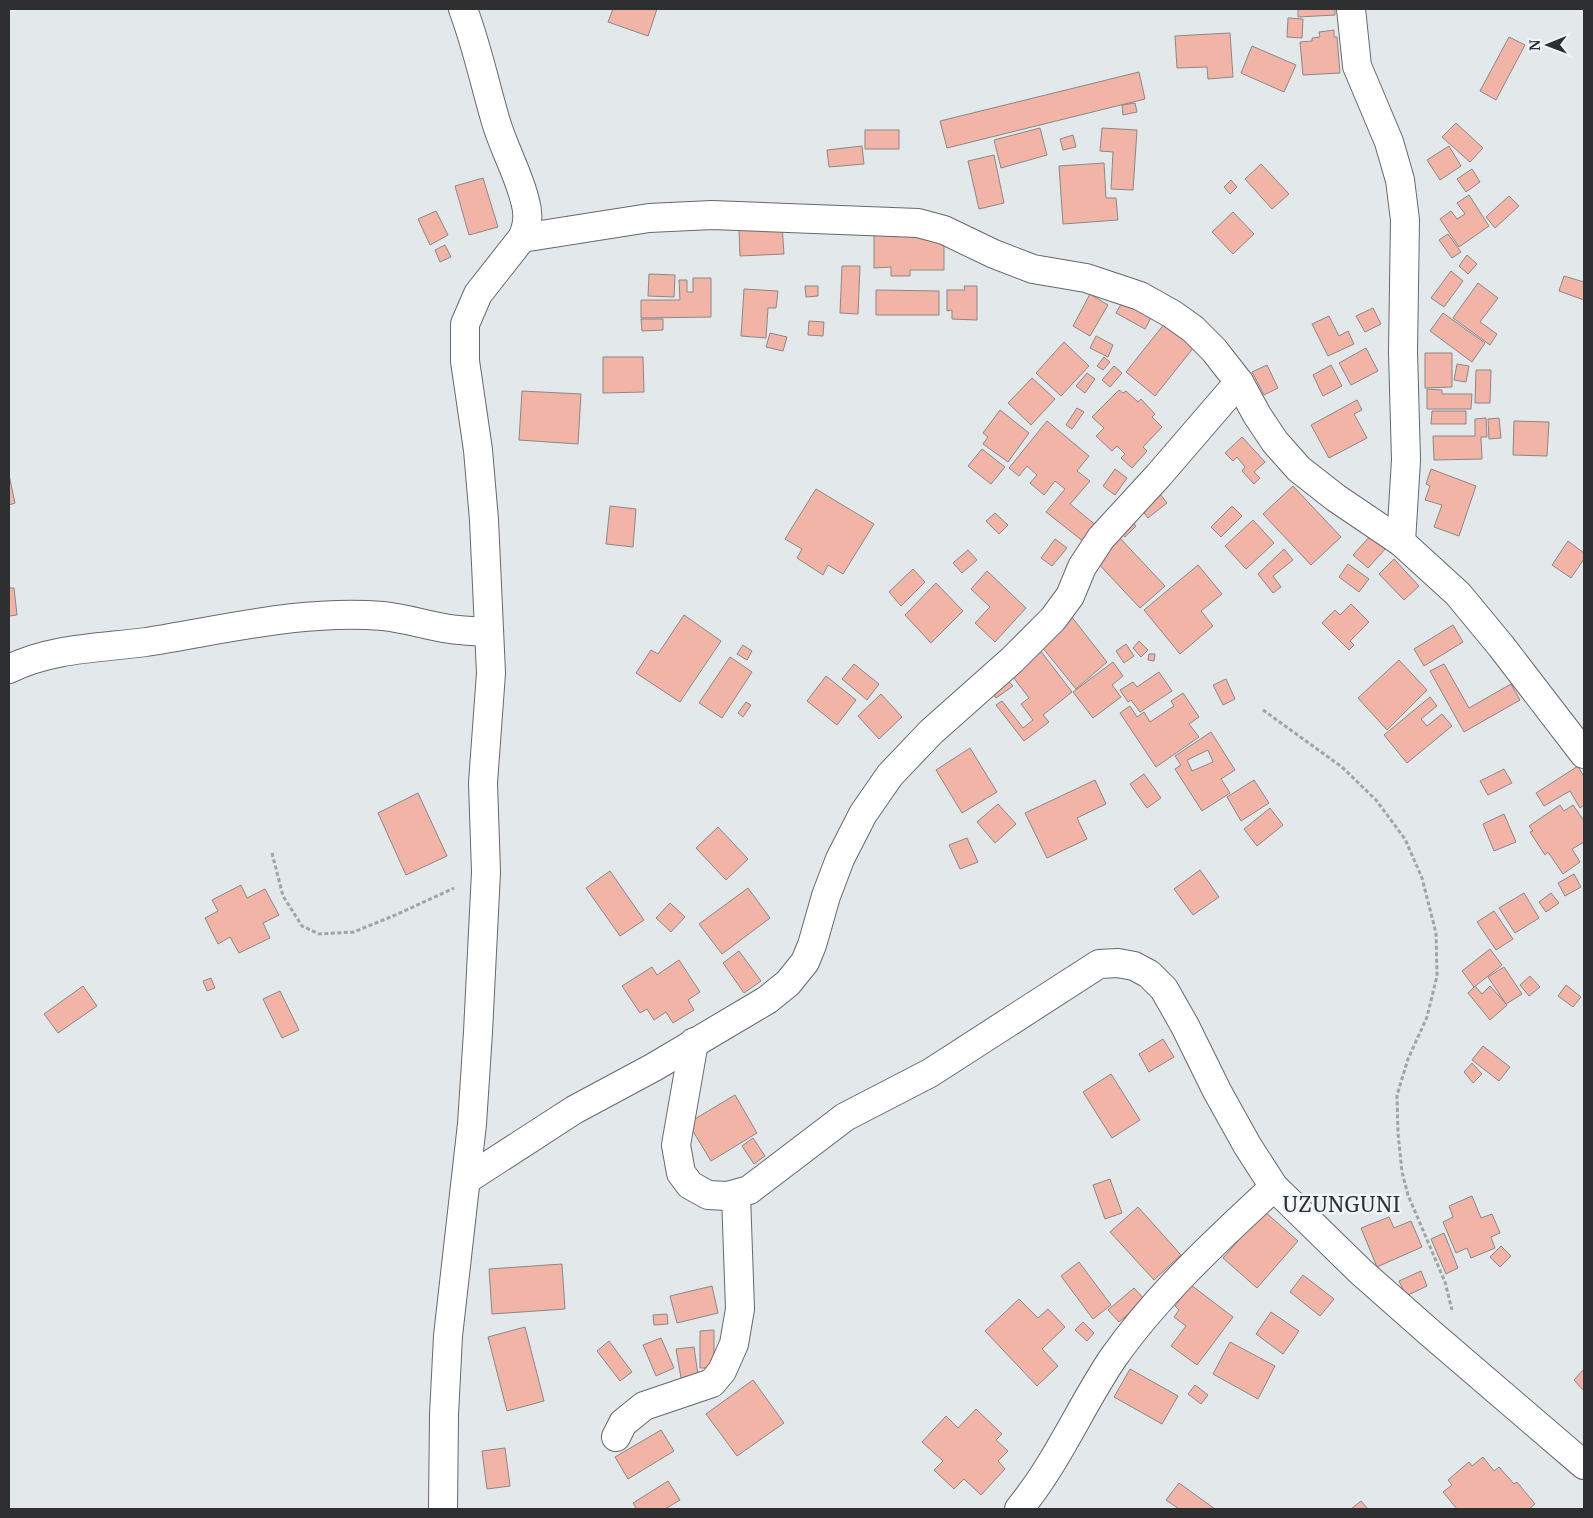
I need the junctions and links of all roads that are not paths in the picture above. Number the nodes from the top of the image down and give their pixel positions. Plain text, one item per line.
1 (462, 9) edge
2 (1351, 9) edge
3 (522, 238) junction
4 (1239, 382) junction
5 (1401, 542) junction
6 (488, 632) junction
7 (9, 669) edge
8 (1584, 754) edge
9 (694, 1042) junction
10 (466, 1180) junction
11 (1274, 1187) junction
12 (736, 1195) junction
13 (616, 1437) dead end
14 (1584, 1465) edge
15 (443, 1509) edge
16 (1019, 1509) edge

1 - 3 street
2 - 5 street
3 - 4 street
3 - 6 street
4 - 5 street
4 - 9 street
5 - 8 street
6 - 7 street
6 - 10 street
9 - 10 street
9 - 12 street
10 - 15 street
11 - 12 street
11 - 14 street
11 - 16 street
12 - 13 street

